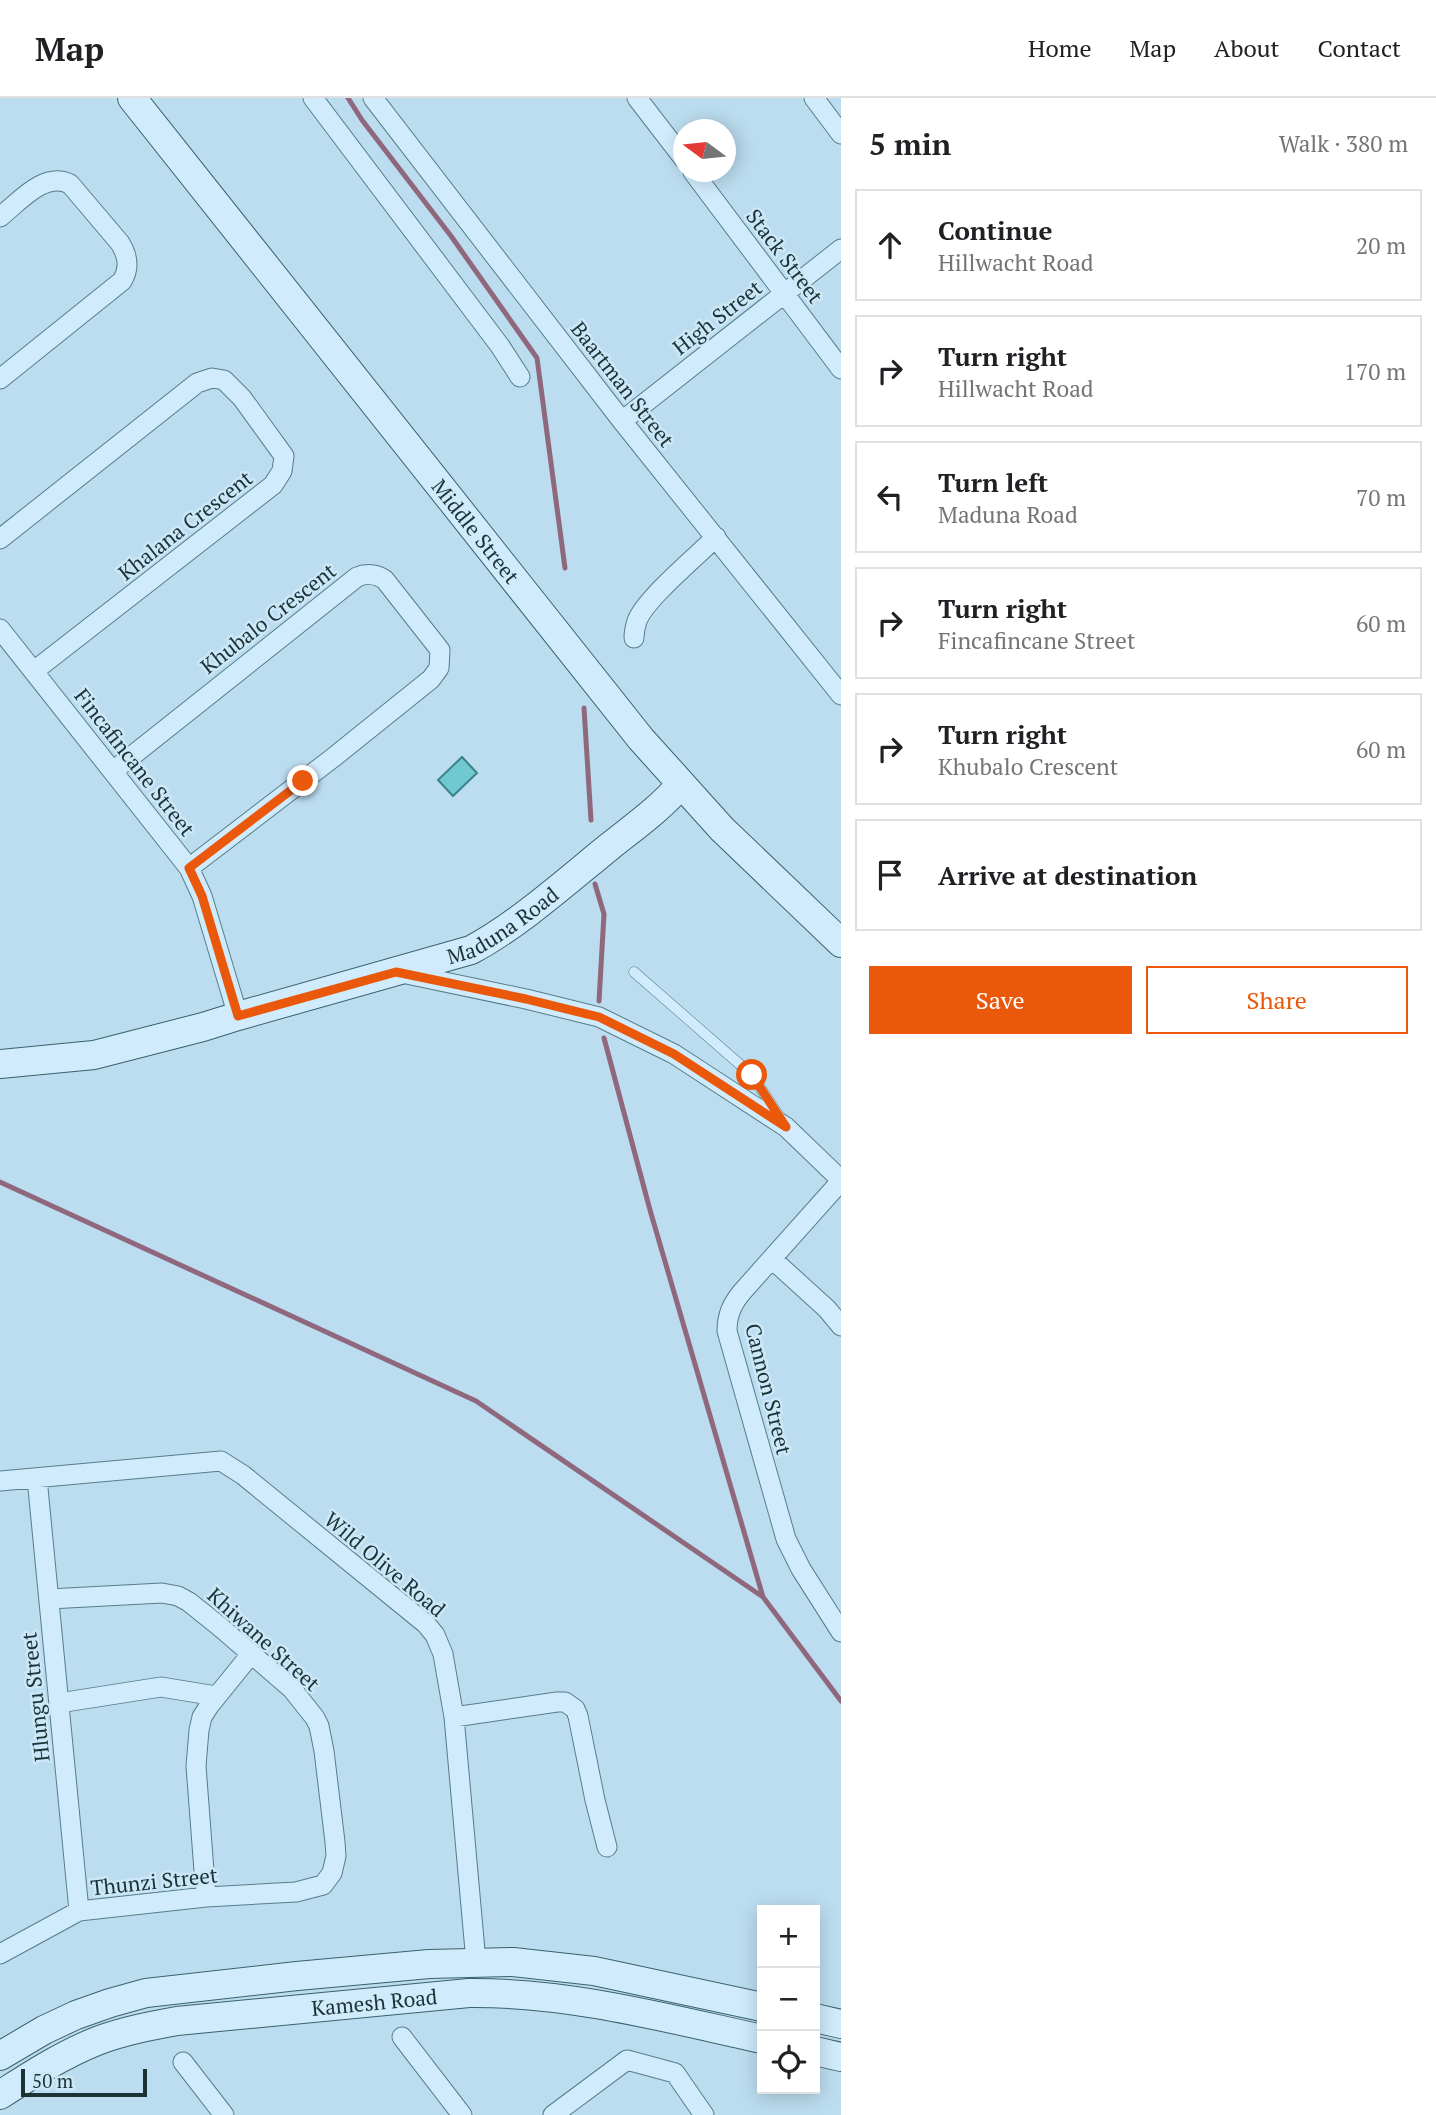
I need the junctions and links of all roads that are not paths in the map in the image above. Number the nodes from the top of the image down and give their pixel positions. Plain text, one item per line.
1 (132, 98) edge
2 (313, 98) edge
3 (373, 98) edge
4 (637, 98) edge
5 (814, 98) edge
6 (841, 134) edge
7 (673, 145) edge
8 (701, 182) edge
9 (0, 217) edge
10 (841, 248) edge
11 (784, 293) junction
12 (841, 369) edge
13 (520, 377) dead end
14 (0, 379) edge
15 (622, 421) junction
16 (716, 537) junction
17 (0, 539) edge
18 (0, 629) edge
19 (634, 638) dead end
20 (34, 671) junction
21 (841, 695) edge
22 (113, 771) junction
23 (681, 784) junction
24 (189, 868) junction
25 (841, 943) edge
26 (396, 972) junction
27 (634, 972) dead end
28 (238, 1016) junction
29 (0, 1064) edge
30 (786, 1127) junction
31 (841, 1181) edge
32 (772, 1259) junction
33 (841, 1326) edge
34 (37, 1478) junction
35 (0, 1481) edge
36 (49, 1600) junction
37 (841, 1632) edge
38 (251, 1654) junction
39 (216, 1696) junction
40 (59, 1703) junction
41 (454, 1717) junction
42 (607, 1847) dead end
43 (323, 1885) joint
44 (206, 1897) junction
45 (79, 1911) junction
46 (0, 1954) edge
47 (476, 1962) junction
48 (757, 2006) edge
49 (820, 2019) edge
50 (841, 2024) edge
51 (401, 2036) dead end
52 (757, 2038) edge
53 (820, 2052) edge
54 (0, 2056) edge
55 (841, 2057) edge
56 (183, 2062) dead end
57 (0, 2095) edge
58 (224, 2115) edge
59 (462, 2115) edge
60 (553, 2115) edge
61 (704, 2115) edge

1 - 23 main road, Middle Street
2 - 13 street
3 - 15 street, Baartman Street
4 - 7 street
5 - 6 street
8 - 11 street, Stack Street
9 - 14 street
10 - 11 street, High Street
11 - 12 street, Stack Street
11 - 15 street, High Street
15 - 16 street, Baartman Street
16 - 19 street
16 - 21 street, Baartman Street
17 - 20 street, Khalana Crescent
18 - 20 street, Fincafincane Street
20 - 22 street, Fincafincane Street
22 - 24 street, Fincafincane Street
22 - 24 street, Khubalo Crescent
23 - 25 main road, Middle Street
23 - 26 main road, Maduna Road
24 - 28 street, Fincafincane Street
26 - 28 main road, Maduna Road
26 - 30 street
27 - 30 lane
28 - 29 main road, Maduna Road
30 - 31 street
31 - 32 street, Cannon Street
32 - 33 street
32 - 37 street, Cannon Street
34 - 35 street, Wild Olive Road
34 - 36 street, Hlungu Street
34 - 41 street, Wild Olive Road
36 - 38 street, Khiwane Street
36 - 40 street, Hlungu Street
38 - 39 street
38 - 43 street, Khiwane Street
39 - 40 street
39 - 44 street
40 - 45 street, Hlungu Street
41 - 42 street
41 - 47 street, Wild Olive Road
43 - 44 street, Thunzi Street
44 - 45 street, Thunzi Street
45 - 46 street, Thunzi Street
47 - 48 main road, Kamesh Road
47 - 54 main road, Kamesh Road
49 - 50 main road
51 - 59 street
52 - 57 main road, Kamesh Road
53 - 55 main road
56 - 58 street
60 - 61 street

